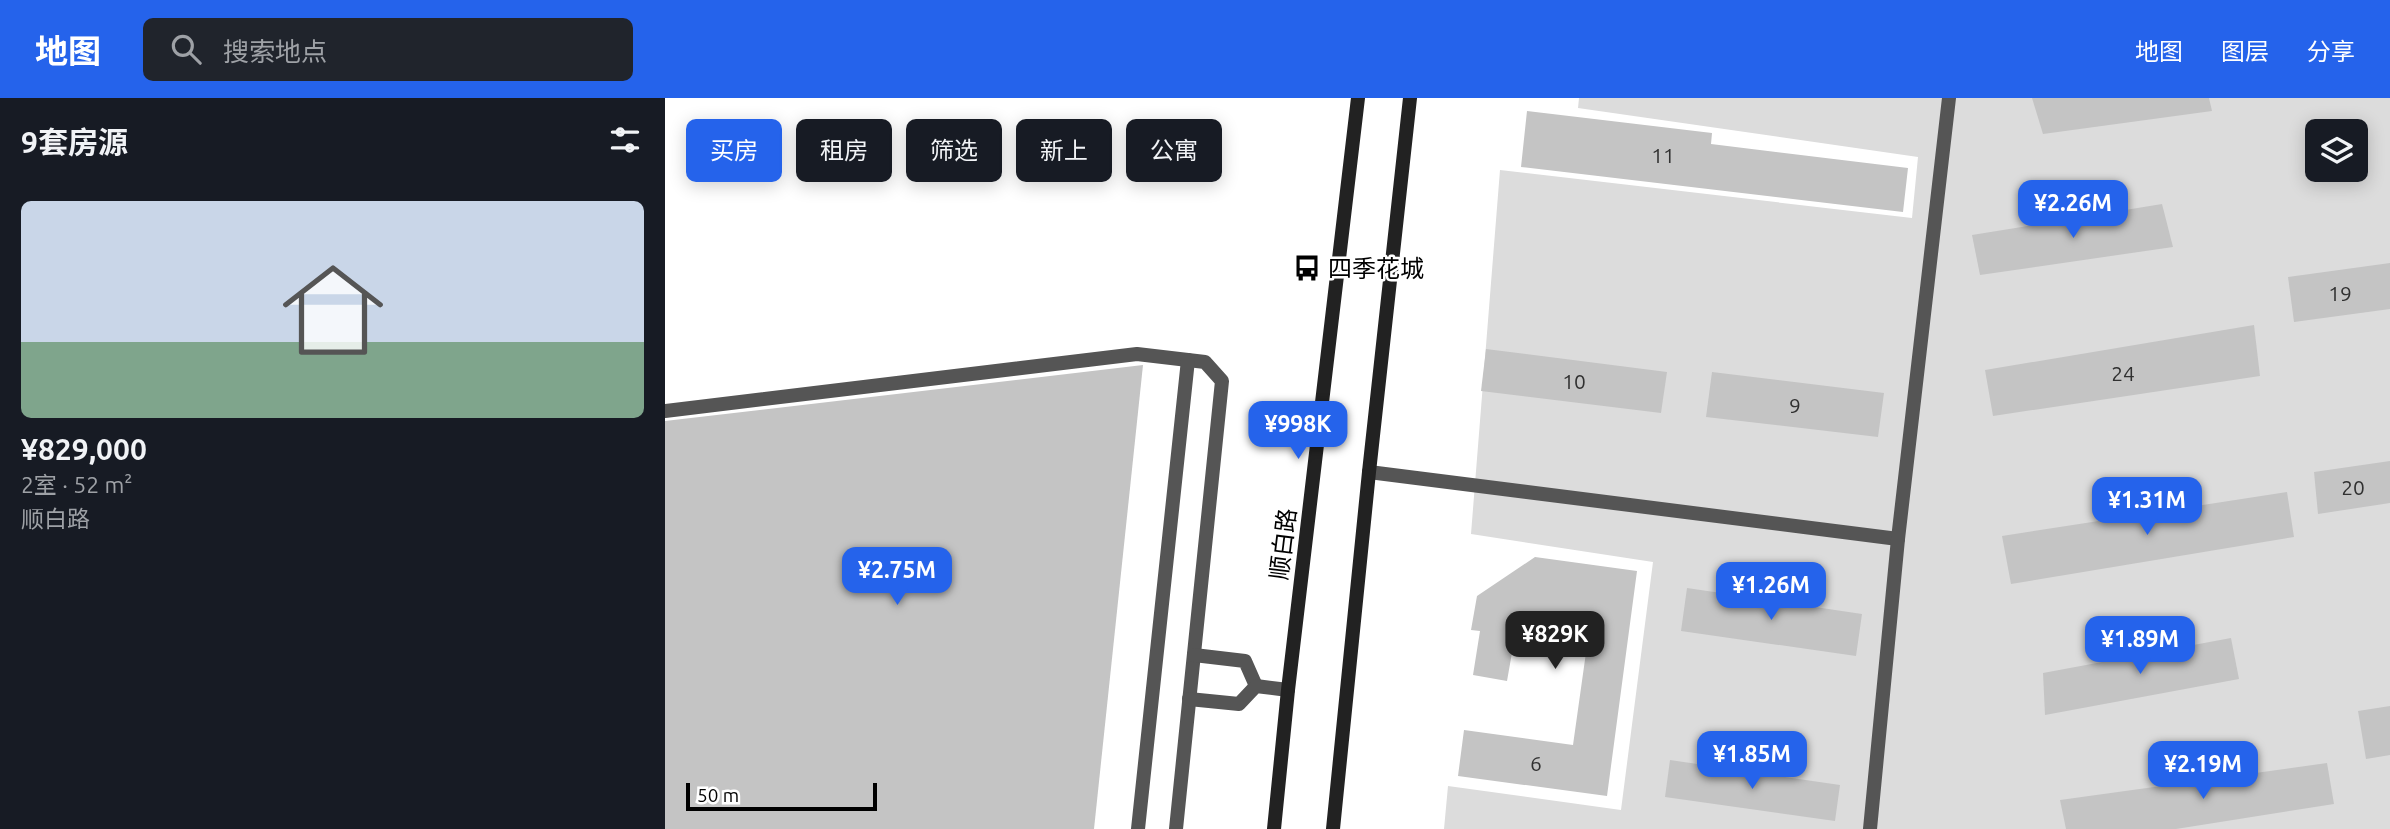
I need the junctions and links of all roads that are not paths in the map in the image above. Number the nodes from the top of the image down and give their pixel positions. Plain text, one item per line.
1 (1358, 98) edge
2 (1409, 98) edge
3 (1949, 98) edge
4 (1188, 360) junction
5 (665, 411) edge
6 (1369, 472) junction
7 (1898, 539) junction
8 (1194, 655) junction
9 (1256, 686) junction
10 (1288, 690) junction
11 (1189, 699) junction
12 (1138, 829) edge
13 (1176, 829) edge
14 (1274, 829) edge
15 (1333, 829) edge
16 (1870, 829) edge

1 - 10 main road, 顺白路
2 - 6 main road
3 - 7 street
4 - 5 street
4 - 8 street
4 - 12 street
6 - 7 street
6 - 15 main road
7 - 16 street
8 - 9 street
8 - 11 street
9 - 10 street
9 - 11 street
10 - 14 main road, 顺白路
11 - 13 street

